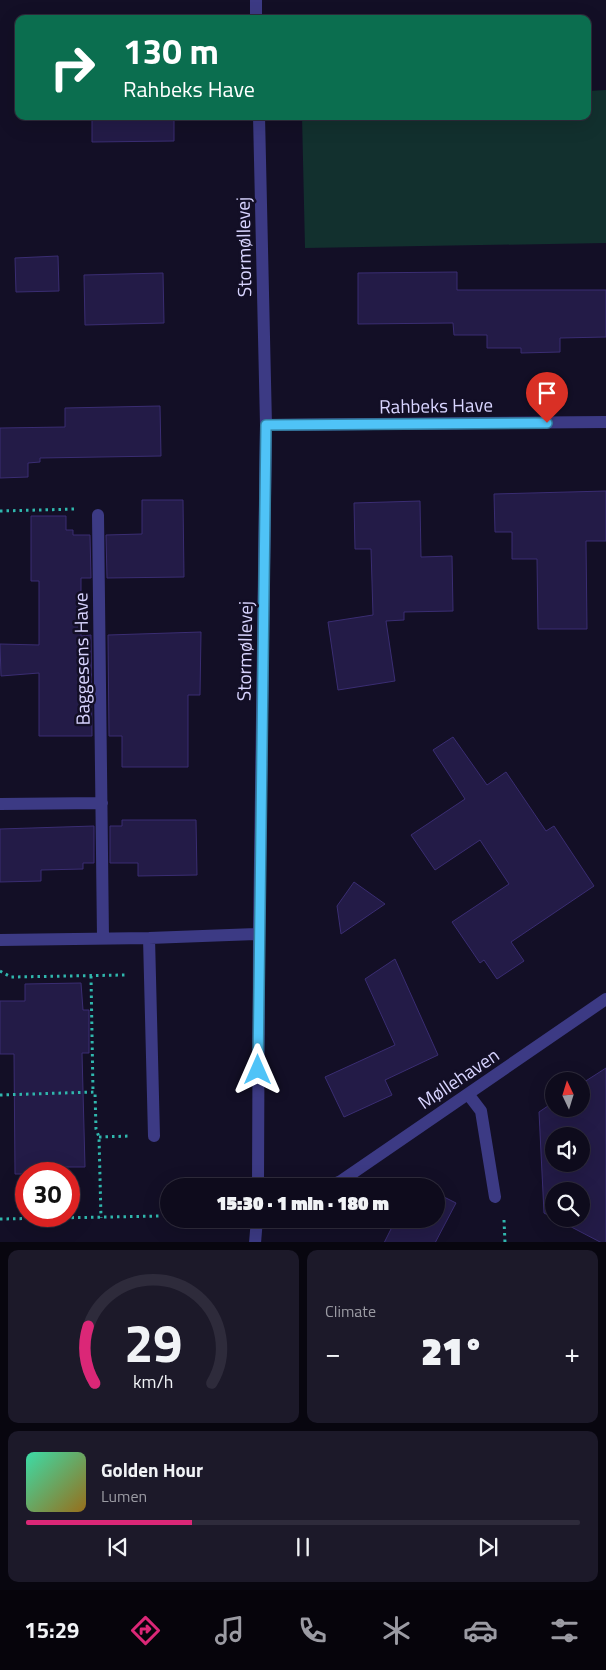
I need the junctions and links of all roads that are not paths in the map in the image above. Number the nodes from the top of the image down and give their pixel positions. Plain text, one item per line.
1 (256, 0) edge
2 (256, 15) edge
3 (259, 120) edge
4 (606, 422) edge
5 (266, 425) junction
6 (98, 515) road end
7 (102, 803) junction
8 (0, 804) edge
9 (259, 934) junction
10 (103, 938) junction
11 (149, 938) junction
12 (0, 940) edge
13 (606, 999) edge
14 (468, 1094) junction
15 (154, 1136) road end
16 (258, 1178) edge
17 (345, 1178) edge
18 (495, 1196) dead end
19 (256, 1228) edge
20 (255, 1242) edge

1 - 2 street
3 - 5 street, Stormøllevej
4 - 5 street, Rahbeks Have
5 - 9 street, Stormøllevej
6 - 7 street, Baggesens Have
7 - 8 street
7 - 10 street, Baggesens Have
9 - 11 street
9 - 16 street, Stormøllevej
10 - 11 street
10 - 12 street
11 - 15 street
13 - 14 street, Møllehaven
14 - 17 street, Møllehaven
14 - 18 street
19 - 20 street

